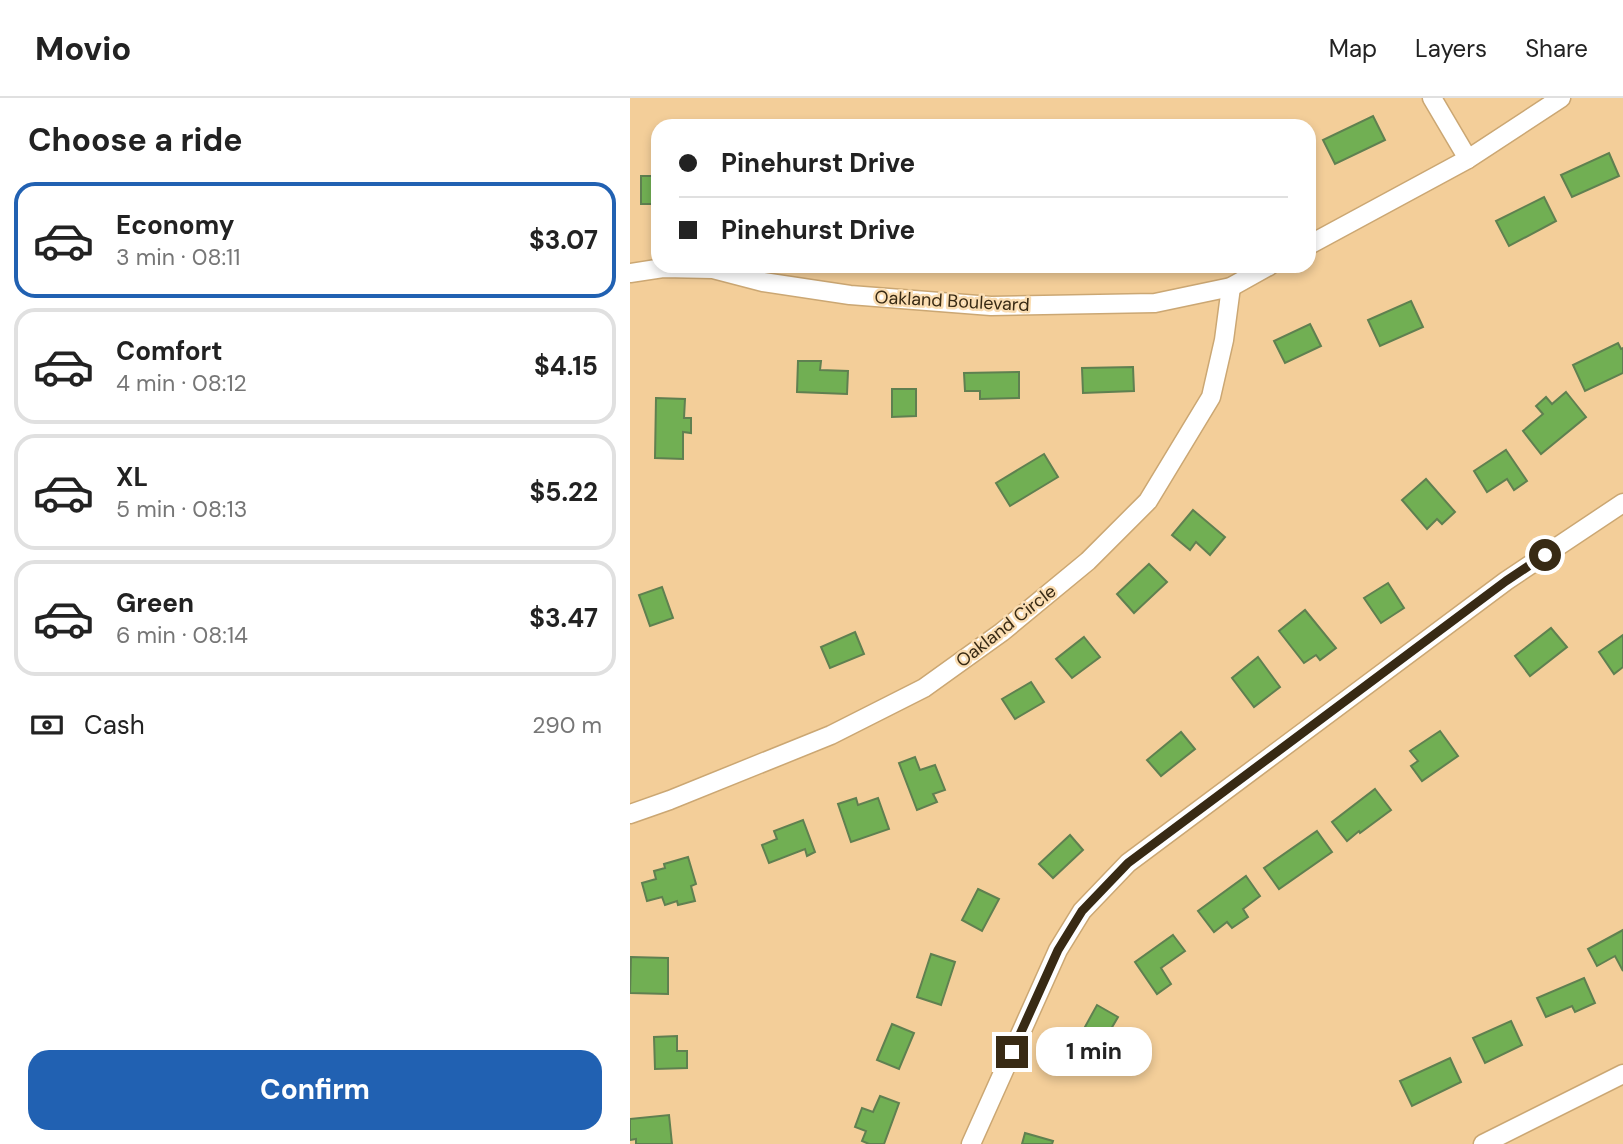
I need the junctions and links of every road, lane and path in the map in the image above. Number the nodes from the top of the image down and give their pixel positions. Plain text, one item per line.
1 (1432, 98) edge
2 (1561, 98) edge
3 (1468, 159) junction
4 (1316, 240) edge
5 (651, 270) edge
6 (630, 273) edge
7 (728, 273) edge
8 (1256, 273) edge
9 (1231, 287) junction
10 (1623, 503) edge
11 (630, 814) edge
12 (1623, 1074) edge
13 (971, 1144) edge
14 (1483, 1144) edge

1 - 3 street
2 - 3 street
3 - 4 street
5 - 6 street, Oakland Boulevard
7 - 9 street, Oakland Boulevard
8 - 9 street, Oakland Boulevard
9 - 11 street, Oakland Circle
10 - 13 street
12 - 14 street

